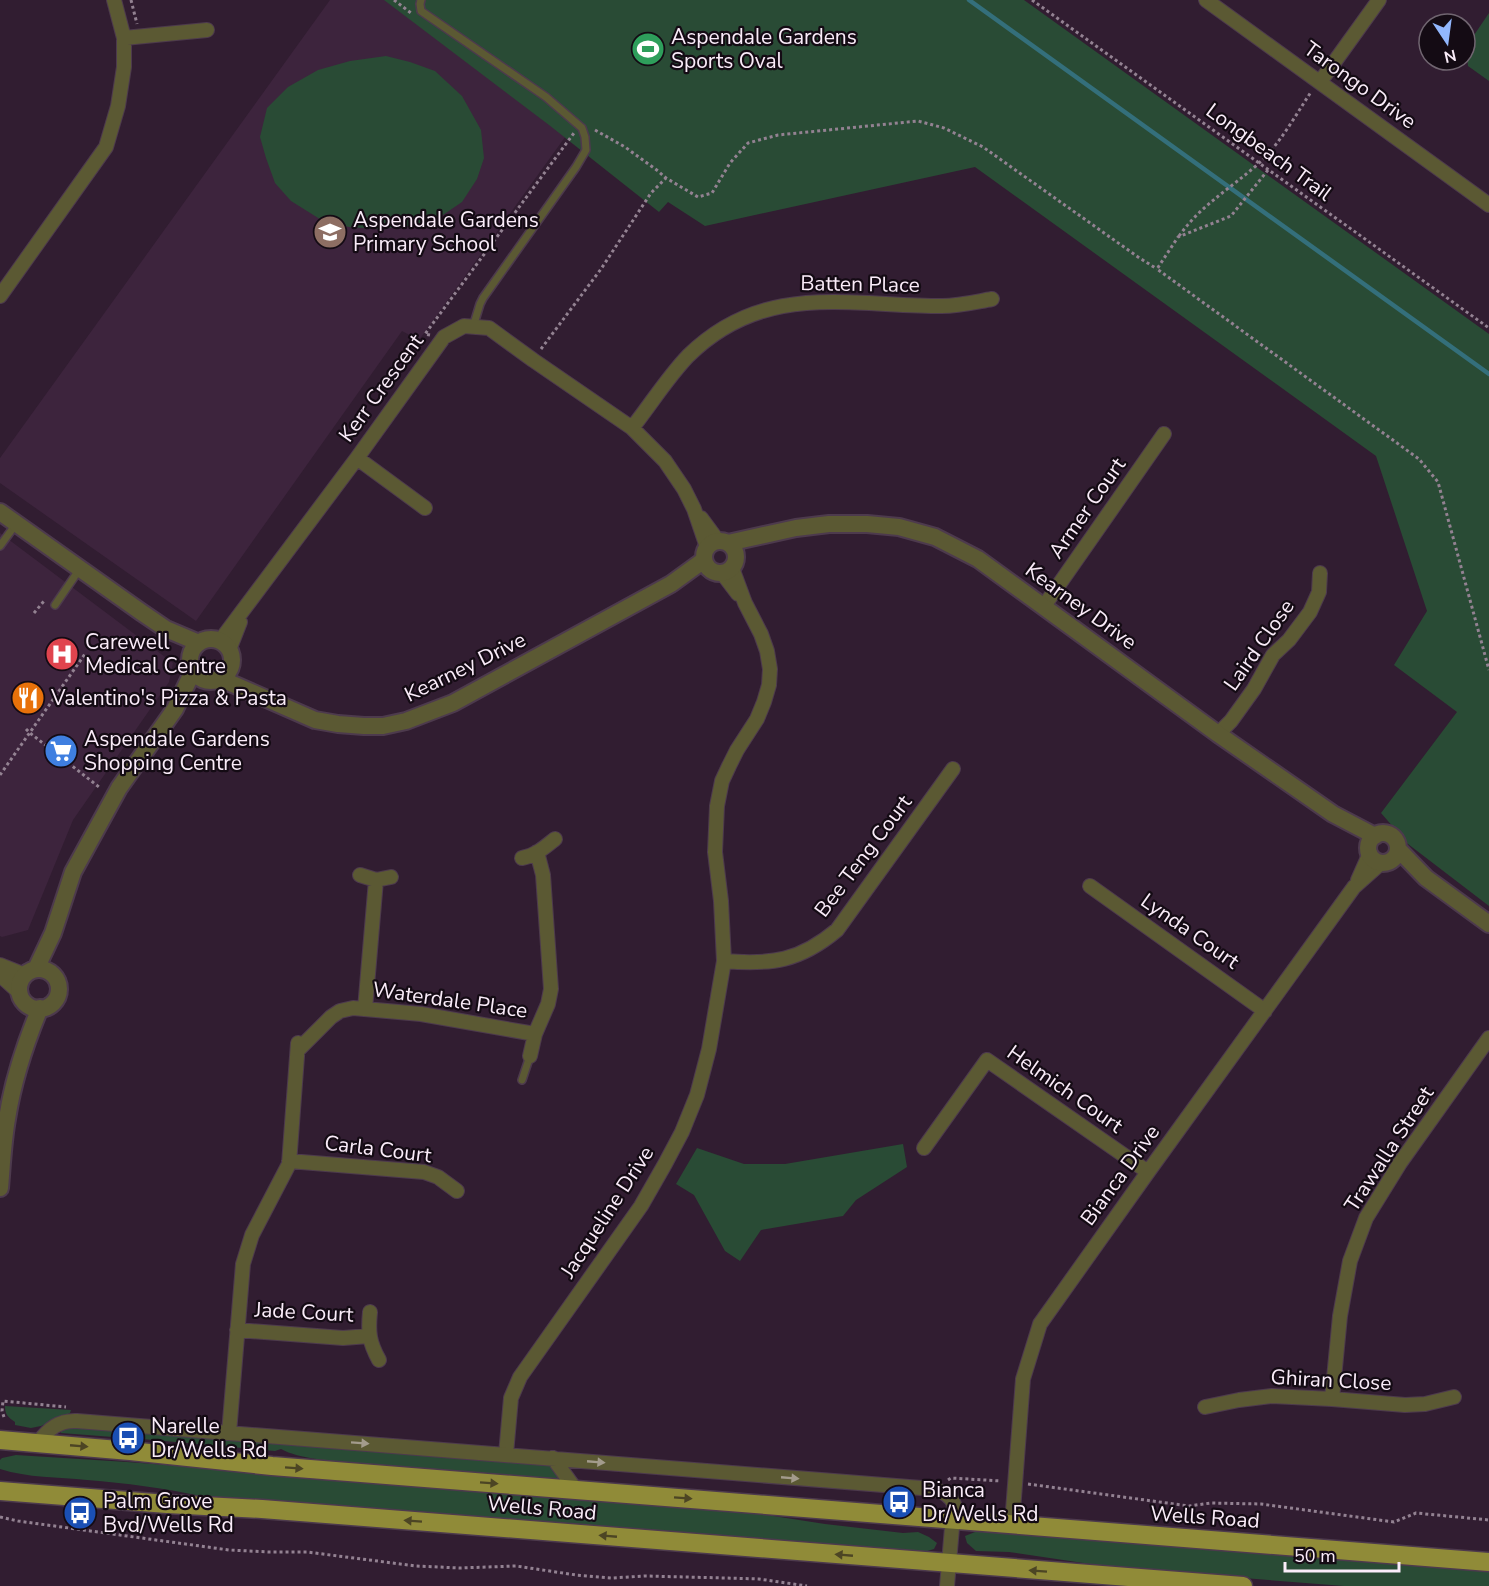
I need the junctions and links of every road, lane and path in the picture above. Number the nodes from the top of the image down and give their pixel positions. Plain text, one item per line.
1 (114, 0) edge
2 (131, 0) edge
3 (421, 0) edge
4 (1032, 0) edge
5 (1206, 0) edge
6 (1379, 0) edge
7 (207, 30) dead end
8 (140, 36) junction
9 (124, 38) junction
10 (1320, 82) junction
11 (582, 128) junction
12 (1259, 163) junction
13 (1268, 170) junction
14 (666, 178) junction
15 (1489, 205) edge
16 (1178, 237) junction
17 (1157, 269) junction
18 (0, 296) edge
19 (992, 299) dead end
20 (473, 327) junction
21 (1489, 328) edge
22 (444, 337) junction
23 (533, 360) junction
24 (632, 428) junction
25 (1164, 434) dead end
26 (357, 458) junction
27 (425, 508) dead end
28 (0, 512) edge
29 (16, 524) junction
30 (0, 546) edge
31 (720, 557) junction
32 (79, 570) junction
33 (1320, 573) dead end
34 (55, 605) dead end
35 (1044, 606) junction
36 (224, 645) junction
37 (85, 654) dead end
38 (206, 666) junction
39 (1489, 670) edge
40 (26, 729) dead end
41 (30, 733) junction
42 (1218, 734) junction
43 (953, 769) dead end
44 (0, 775) edge
45 (99, 787) dead end
46 (555, 839) dead end
47 (537, 852) junction
48 (1380, 852) junction
49 (522, 858) dead end
50 (360, 875) dead end
51 (391, 877) dead end
52 (376, 880) junction
53 (1090, 886) dead end
54 (1489, 924) edge
55 (724, 961) junction
56 (0, 965) edge
57 (38, 973) junction
58 (0, 975) edge
59 (28, 1002) junction
60 (365, 1009) junction
61 (1265, 1011) junction
62 (535, 1034) junction
63 (1489, 1038) edge
64 (530, 1056) joint
65 (522, 1080) dead end
66 (924, 1148) dead end
67 (289, 1161) junction
68 (1148, 1172) junction
69 (0, 1188) edge
70 (457, 1191) dead end
71 (370, 1312) dead end
72 (237, 1330) junction
73 (369, 1336) junction
74 (380, 1360) dead end
75 (1454, 1396) dead end
76 (1332, 1399) junction
77 (3, 1401) dead end
78 (1205, 1407) dead end
79 (4, 1417) dead end
80 (229, 1433) junction
81 (0, 1440) edge
82 (38, 1443) junction
83 (507, 1454) junction
84 (553, 1458) junction
85 (1014, 1482) junction
86 (934, 1489) junction
87 (576, 1490) junction
88 (0, 1491) edge
89 (0, 1517) edge
90 (952, 1519) junction
91 (1489, 1520) edge
92 (1012, 1524) junction
93 (1489, 1562) edge
94 (949, 1564) junction
95 (1083, 1580) edge
96 (807, 1586) edge
97 (947, 1586) edge
98 (1243, 1586) edge

1 - 9 street
2 - 8 path
3 - 11 lane
4 - 12 path, Longbeach Trail
5 - 10 street, Tarongo Drive
6 - 10 street
7 - 8 street
8 - 9 street
9 - 18 street
10 - 12 path
10 - 15 street, Tarongo Drive
11 - 14 path
11 - 20 lane
11 - 22 path
12 - 13 path, Longbeach Trail
12 - 16 path
13 - 16 path
13 - 21 path, Longbeach Trail
14 - 17 path
14 - 23 path
16 - 17 path
17 - 39 path
19 - 24 street, Batten Place
20 - 22 street, Kerr Crescent
20 - 23 street
22 - 26 street, Kerr Crescent
23 - 24 street
24 - 31 street
25 - 35 street, Armer Court
26 - 27 street
26 - 36 street, Kerr Crescent
28 - 29 street, Kearney Drive
29 - 30 lane
29 - 32 street, Kearney Drive
31 - 35 street, Kearney Drive
31 - 38 street, Kearney Drive
31 - 55 street, Jacqueline Drive
32 - 34 lane
32 - 38 street, Kearney Drive
33 - 42 street, Laird Close
35 - 42 street, Kearney Drive
36 - 38 street
36 - 38 street
37 - 41 path
38 - 57 street
40 - 41 path
41 - 44 path
41 - 45 path
42 - 48 street, Kearney Drive
43 - 55 street, Bee Teng Court
46 - 47 street
47 - 49 street
47 - 62 street, Waterdale Place
48 - 54 street, Kearney Drive
48 - 61 street, Bianca Drive
50 - 52 street
51 - 52 street
52 - 60 street
53 - 61 street, Lynda Court
55 - 83 street, Jacqueline Drive
56 - 57 street
57 - 59 street
57 - 59 street
58 - 59 street
59 - 69 street
60 - 62 street, Waterdale Place
60 - 67 street, Waterdale Place
61 - 68 street, Bianca Drive
62 - 64 street
63 - 76 street, Trawalla Street
64 - 65 lane
66 - 68 street, Helmich Court
67 - 70 street, Carla Court
67 - 72 street
68 - 85 street, Bianca Drive
71 - 73 street
72 - 73 street, Jade Court
72 - 80 street
73 - 74 street
75 - 76 street, Ghiran Close
76 - 78 street, Ghiran Close
77 - 79 path
80 - 82 street
80 -> 83 street
81 - 82 main road, Wells Road
82 -> 87 main road, Wells Road
83 - 84 street
84 -> 86 street
84 - 87 street, Wells Road
85 - 86 path
85 - 91 path
85 - 92 street, Bianca Drive
86 - 90 street
87 -> 90 main road, Wells Road
94 -> 88 main road, Wells Road
89 - 96 path
90 - 92 main road, Wells Road
90 - 94 street
92 - 93 main road, Wells Road
95 -> 94 main road, Wells Road
94 - 97 street
95 - 98 main road, Wells Road

